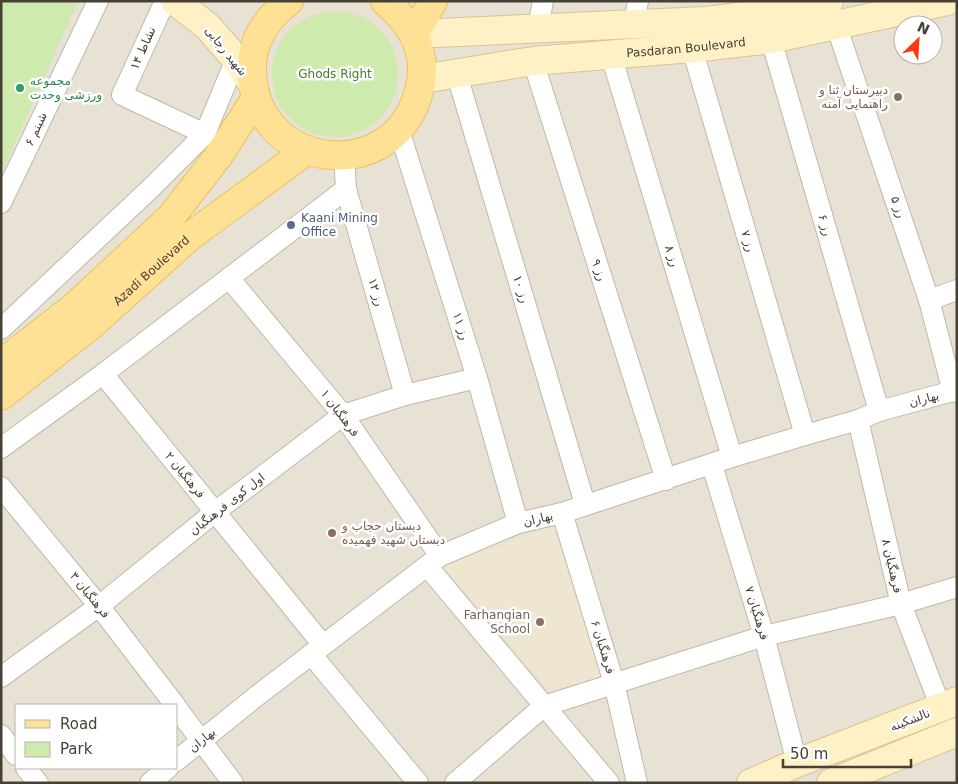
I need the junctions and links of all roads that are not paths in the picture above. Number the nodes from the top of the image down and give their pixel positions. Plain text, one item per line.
1 (98, 1) edge
2 (165, 1) edge
3 (175, 1) edge
4 (289, 1) edge
5 (385, 1) edge
6 (433, 1) edge
7 (543, 1) edge
8 (947, 1) edge
9 (782, 6) edge
10 (636, 12) edge
11 (832, 13) edge
12 (538, 28) junction
13 (414, 34) junction
14 (771, 40) junction
15 (692, 48) junction
16 (611, 55) junction
17 (236, 59) junction
18 (533, 61) junction
19 (457, 74) junction
20 (422, 79) junction
21 (254, 91) junction
22 (399, 130) junction
23 (205, 134) junction
24 (306, 151) junction
25 (344, 156) junction
26 (346, 189) junction
27 (1, 203) edge
28 (180, 227) junction
29 (229, 278) junction
30 (957, 290) edge
31 (929, 300) junction
32 (1, 329) edge
33 (1, 364) edge
34 (103, 374) junction
35 (477, 378) junction
36 (955, 391) edge
37 (405, 395) junction
38 (1, 396) edge
39 (879, 411) junction
40 (343, 415) junction
41 (858, 420) junction
42 (805, 434) junction
43 (1, 448) edge
44 (732, 457) junction
45 (712, 465) junction
46 (666, 480) junction
47 (1, 487) edge
48 (585, 504) junction
49 (215, 512) junction
50 (562, 513) junction
51 (518, 523) junction
52 (434, 561) junction
53 (957, 587) edge
54 (901, 604) junction
55 (99, 606) junction
56 (764, 636) junction
57 (317, 650) junction
58 (1, 677) edge
59 (614, 684) junction
60 (173, 704) edge
61 (949, 704) edge
62 (544, 706) junction
63 (178, 710) edge
64 (957, 732) edge
65 (1, 735) edge
66 (202, 741) junction
67 (15, 754) edge
68 (178, 759) edge
69 (797, 763) junction
70 (27, 769) edge
71 (167, 769) edge
72 (38, 783) edge
73 (150, 783) edge
74 (233, 783) edge
75 (418, 783) edge
76 (455, 783) edge
77 (609, 783) edge
78 (637, 783) edge
79 (751, 783) edge
80 (831, 783) edge

1 - 27 street, شبنم ۶
2 - 23 street, نشاط ۱۴
3 - 17 main road, شهید رجایی
4 - 21 main road
5 - 13 main road
6 - 13 main road
7 - 12 street
8 - 11 main road, Pasdaran Boulevard
9 - 10 main road, Pasdaran Boulevard
9 - 11 main road, Pasdaran Boulevard
10 - 12 main road, Pasdaran Boulevard
11 - 14 main road, Pasdaran Boulevard
11 - 31 street, رز ۵
12 - 13 main road, Pasdaran Boulevard
13 - 20 main road
14 - 15 main road, Pasdaran Boulevard
14 - 39 street, رز ۶
15 - 16 main road, Pasdaran Boulevard
15 - 42 street, رز ۷
16 - 18 main road, Pasdaran Boulevard
16 - 44 street, رز ۸
17 - 21 main road, شهید رجایی
17 - 23 street
18 - 19 main road, Pasdaran Boulevard
18 - 46 street, رز ۹
19 - 20 main road, Pasdaran Boulevard
19 - 48 street, رز ۱۰
20 - 22 main road
21 - 24 main road
21 - 28 main road, Azadi Boulevard
22 - 25 main road
22 - 35 street, رز ۱۱
23 - 32 street
24 - 25 main road
24 - 28 main road, Azadi Boulevard
25 - 26 street, رز ۱۲
26 - 29 street
26 - 37 street, رز ۱۲
28 - 33 main road, Azadi Boulevard
28 - 38 main road, Azadi Boulevard
29 - 34 street
29 - 40 street, فرهنگیان ۱
30 - 31 street
31 - 36 street, رز ۵
34 - 43 street
34 - 49 street, فرهنگیان ۲
35 - 37 street, اول کوی فرهنگیان
35 - 51 street, رز ۱۱
36 - 39 street, بهاران
37 - 40 street, اول کوی فرهنگیان
39 - 41 street, بهاران
40 - 49 street, اول کوی فرهنگیان
40 - 52 street, فرهنگیان ۱
41 - 42 street, بهاران
41 - 54 street, فرهنگیان ۸
42 - 44 street, بهاران
44 - 45 street, بهاران
45 - 46 street, بهاران
45 - 56 street, فرهنگیان ۷
46 - 48 street, بهاران
47 - 55 street, فرهنگیان ۳
48 - 50 street, بهاران
49 - 55 street, اول کوی فرهنگیان
49 - 57 street, فرهنگیان ۲
50 - 51 street, بهاران
50 - 59 street, فرهنگیان ۶
51 - 52 street, بهاران
52 - 57 street, بهاران
52 - 62 street, فرهنگیان ۱
53 - 54 street
54 - 56 street
54 - 61 street, فرهنگیان ۸
55 - 58 street, اول کوی فرهنگیان
55 - 60 street, فرهنگیان ۳
56 - 59 street
56 - 69 street, فرهنگیان ۷
57 - 66 street, بهاران
57 - 75 street, فرهنگیان ۲
59 - 62 street
59 - 78 street, فرهنگیان ۶
61 - 69 main road, نالشکینه
62 - 76 street
62 - 77 street, فرهنگیان ۱
63 - 66 street, فرهنگیان ۳
64 - 80 main road
65 - 67 street
66 - 68 street, بهاران
66 - 74 street, فرهنگیان ۳
69 - 79 main road, نالشکینه
70 - 72 street
71 - 73 street

